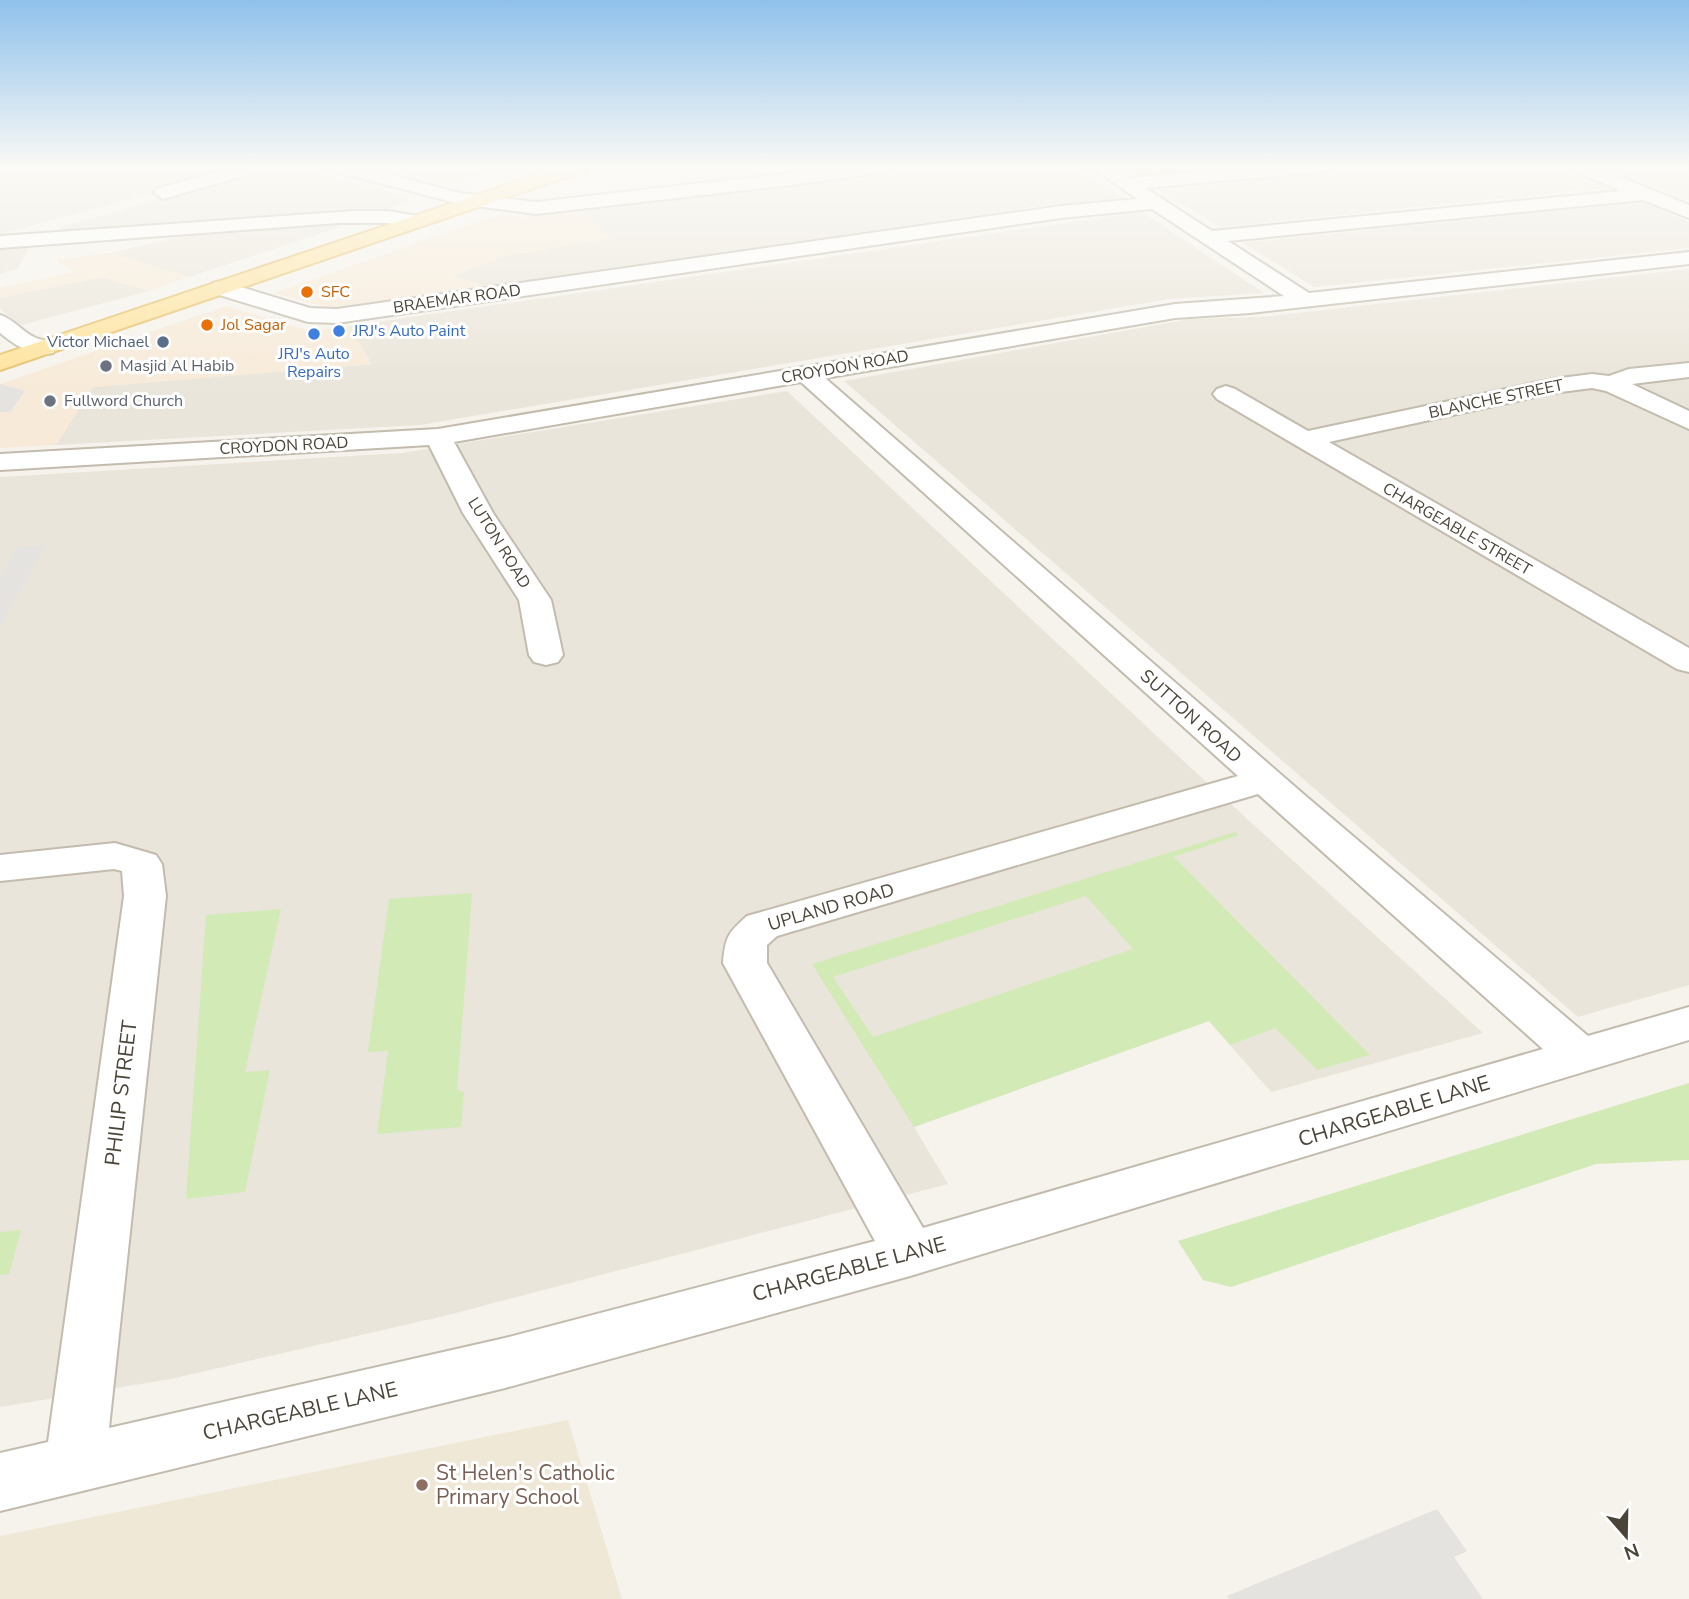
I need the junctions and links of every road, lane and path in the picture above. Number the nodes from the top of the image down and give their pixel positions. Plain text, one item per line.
1 (18, 241) edge
2 (360, 241) edge
3 (862, 241) edge
4 (1214, 241) edge
5 (0, 242) edge
6 (1689, 258) edge
7 (221, 288) junction
8 (1305, 300) junction
9 (0, 322) edge
10 (45, 348) junction
11 (0, 363) edge
12 (1689, 370) edge
13 (806, 374) junction
14 (1612, 384) junction
15 (1226, 394) dead end
16 (1689, 421) edge
17 (438, 437) junction
18 (1302, 440) junction
19 (0, 462) edge
20 (546, 655) dead end
21 (1689, 662) edge
22 (1262, 781) junction
23 (0, 868) edge
24 (1689, 1023) edge
25 (1579, 1054) junction
26 (910, 1254) junction
27 (75, 1464) junction
28 (0, 1482) edge

1 - 5 street
2 - 7 main road
3 - 7 street, BRAEMAR ROAD
4 - 8 street
6 - 8 street, CROYDON ROAD
7 - 10 main road
8 - 13 street, CROYDON ROAD
9 - 10 street
10 - 11 main road
12 - 14 street, BLANCHE STREET
13 - 17 street, CROYDON ROAD
13 - 22 street, SUTTON ROAD
14 - 16 street
14 - 18 street, BLANCHE STREET
15 - 18 street, CHARGEABLE STREET
17 - 19 street, CROYDON ROAD
17 - 20 street, LUTON ROAD
18 - 21 street, CHARGEABLE STREET
22 - 25 street, SUTTON ROAD
22 - 26 street, UPLAND ROAD
23 - 27 street, PHILIP STREET
24 - 25 street, CHARGEABLE LANE
25 - 26 street, CHARGEABLE LANE
26 - 27 street, CHARGEABLE LANE
27 - 28 street, CHARGEABLE LANE

